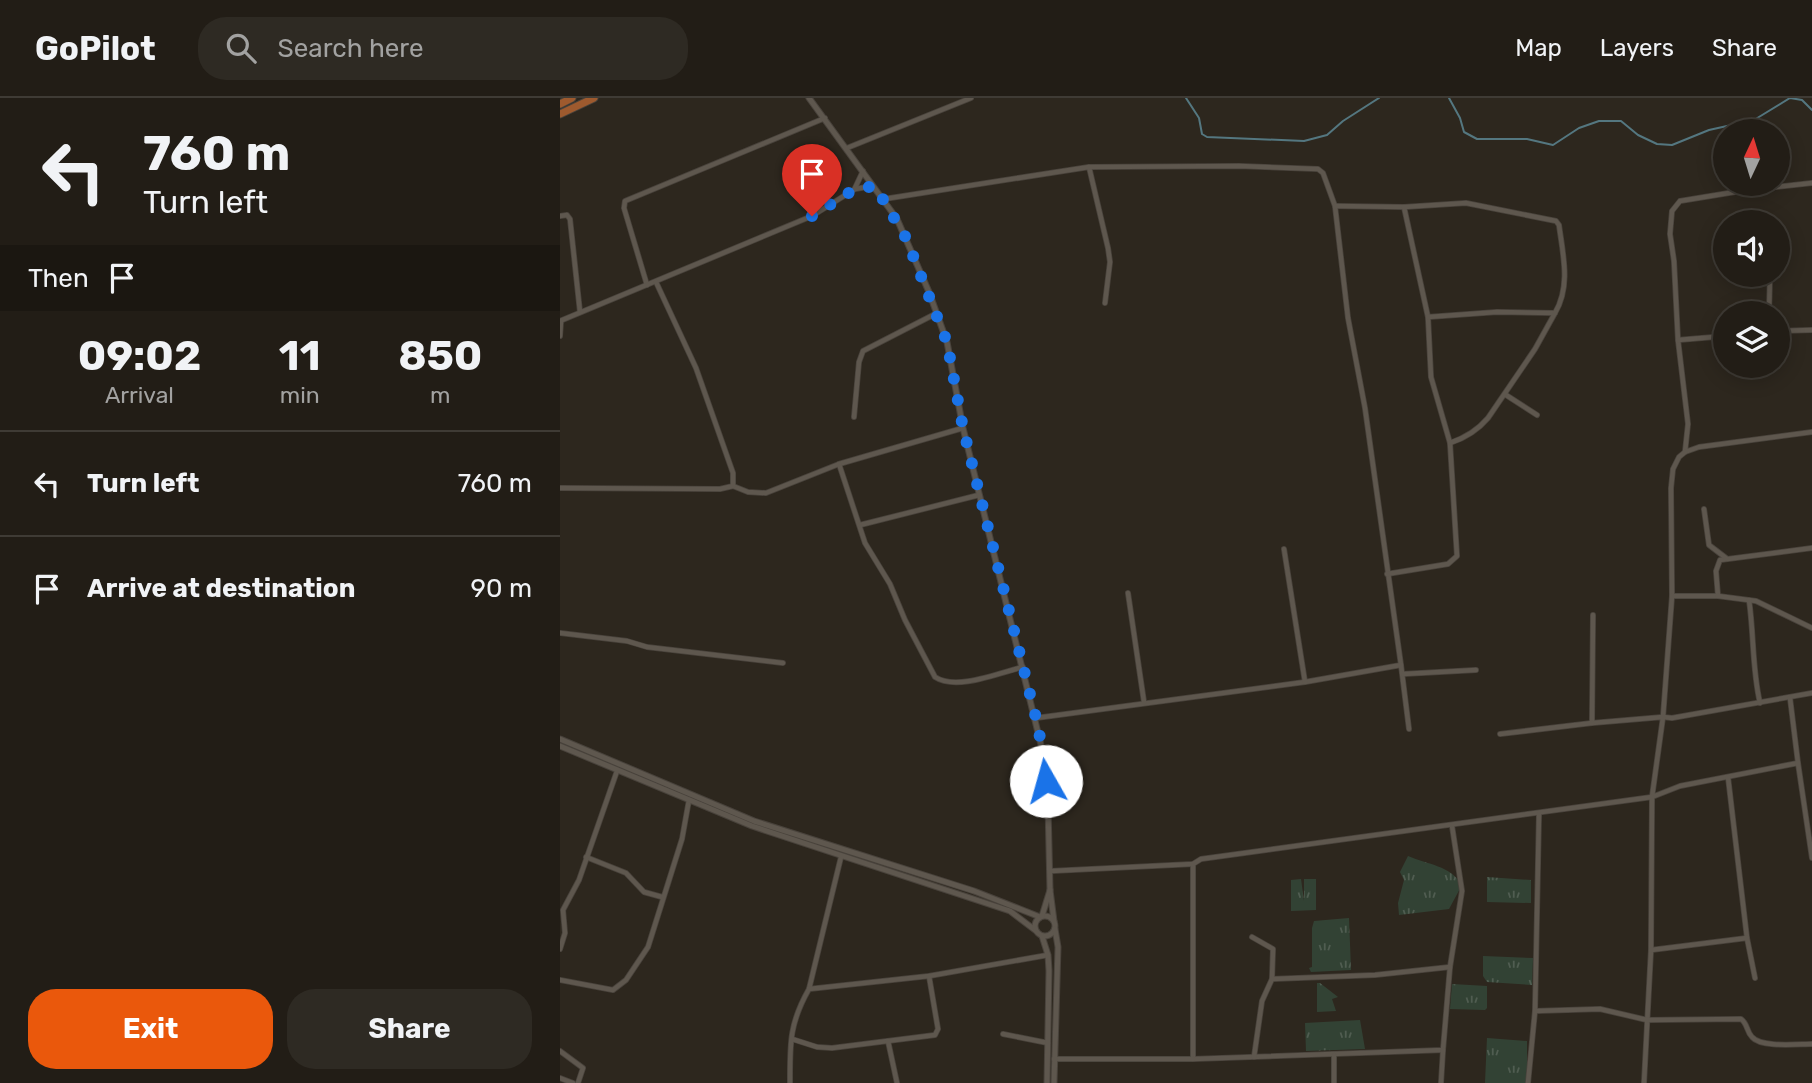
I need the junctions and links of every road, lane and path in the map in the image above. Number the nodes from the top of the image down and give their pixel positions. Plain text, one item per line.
1 (572, 98) edge
2 (594, 98) edge
3 (810, 98) edge
4 (971, 98) edge
5 (560, 104) edge
6 (576, 107) junction
7 (560, 114) edge
8 (825, 118) junction
9 (847, 148) junction
10 (1089, 167) junction
11 (863, 171) junction
12 (1812, 183) edge
13 (875, 186) junction
14 (855, 189) junction
15 (884, 200) junction
16 (1335, 206) junction
17 (1404, 207) junction
18 (560, 216) edge
19 (656, 282) junction
20 (647, 285) junction
21 (1104, 303) dead end
22 (580, 312) junction
23 (937, 313) junction
24 (1555, 313) junction
25 (1428, 317) junction
26 (560, 321) edge
27 (1812, 330) edge
28 (1790, 331) edge
29 (560, 336) edge
30 (1713, 337) edge
31 (1678, 341) junction
32 (1506, 395) junction
33 (1537, 415) dead end
34 (853, 417) dead end
35 (963, 428) junction
36 (1812, 432) edge
37 (1450, 443) junction
38 (1685, 452) junction
39 (839, 464) junction
40 (733, 485) junction
41 (560, 488) edge
42 (979, 495) junction
43 (1704, 509) dead end
44 (860, 525) junction
45 (1812, 548) edge
46 (1284, 549) dead end
47 (1727, 559) junction
48 (1387, 574) junction
49 (1128, 593) dead end
50 (1672, 596) junction
51 (1718, 596) junction
52 (1749, 600) junction
53 (1593, 615) dead end
54 (1812, 628) edge
55 (560, 633) edge
56 (783, 663) dead end
57 (1401, 665) junction
58 (1023, 667) junction
59 (1476, 670) dead end
60 (1403, 674) junction
61 (1305, 682) junction
62 (1812, 693) edge
63 (1790, 698) junction
64 (1144, 702) junction
65 (1760, 703) junction
66 (1663, 717) junction
67 (1036, 718) junction
68 (1592, 723) junction
69 (1409, 729) dead end
70 (1500, 734) dead end
71 (560, 739) edge
72 (560, 746) edge
73 (1798, 764) junction
74 (617, 771) junction
75 (1728, 777) junction
76 (1652, 797) junction
77 (689, 800) junction
78 (1538, 814) junction
79 (753, 823) junction
80 (1452, 826) junction
81 (586, 857) junction
82 (841, 857) junction
83 (1812, 858) edge
84 (1193, 864) junction
85 (1051, 870) junction
86 (918, 877) junction
87 (1050, 890) junction
88 (662, 897) junction
89 (1041, 917) junction
90 (1054, 921) junction
91 (1055, 929) junction
92 (1035, 930) junction
93 (1042, 936) junction
94 (1252, 937) dead end
95 (1747, 938) junction
96 (560, 949) edge
97 (1651, 950) junction
98 (1048, 955) junction
99 (1450, 967) junction
100 (929, 976) junction
101 (1755, 978) dead end
102 (1272, 979) junction
103 (560, 980) edge
104 (809, 989) junction
105 (1535, 1011) junction
106 (1647, 1020) junction
107 (1003, 1034) dead end
108 (792, 1039) junction
109 (888, 1041) junction
110 (1048, 1043) junction
111 (1812, 1044) edge
112 (560, 1051) edge
113 (1443, 1051) junction
114 (1334, 1055) junction
115 (1254, 1058) junction
116 (1051, 1059) junction
117 (1193, 1059) junction
118 (560, 1078) edge
119 (575, 1083) edge
120 (790, 1083) edge
121 (897, 1083) edge
122 (1047, 1083) edge
123 (1054, 1083) edge
124 (1334, 1083) edge
125 (1441, 1083) edge
126 (1528, 1083) edge
127 (1644, 1083) edge

1 - 5 main road
1 - 6 main road
2 - 6 main road
3 - 8 street
4 - 9 street
6 - 7 main road
8 - 9 street
8 - 20 street
9 - 11 street
10 - 15 street
10 - 16 street
10 - 21 street
11 - 13 street
11 - 14 street
12 - 31 street
13 - 14 street
13 - 15 street
14 - 19 street
15 - 23 street
16 - 17 street
16 - 48 street
17 - 24 street
17 - 25 street
18 - 22 street
19 - 20 street
19 - 40 street
20 - 22 street
22 - 26 street
23 - 34 street
23 - 35 street
24 - 25 street
24 - 32 street
25 - 37 street
26 - 29 street
27 - 28 street
30 - 31 street
31 - 38 street
32 - 33 street
32 - 37 street
35 - 39 street
35 - 42 street
36 - 38 street
37 - 48 street
38 - 50 street
39 - 40 street
39 - 44 street
40 - 41 street
42 - 44 street
42 - 58 street
43 - 47 street
44 - 58 street
45 - 47 street
46 - 61 street
47 - 51 street
48 - 57 street
49 - 64 street
50 - 51 street
50 - 66 street
51 - 52 street
52 - 54 street
52 - 65 street
53 - 68 street
55 - 56 street
57 - 60 street
57 - 61 street
58 - 67 street
59 - 60 street
60 - 69 street
61 - 64 street
62 - 63 street
63 - 65 street
63 - 73 street
64 - 67 street
65 - 66 street
66 - 68 street
66 - 76 street
67 - 85 street
68 - 70 street
71 - 79 street
72 - 74 street
73 - 75 street
73 - 83 street
74 - 77 street
74 - 81 street
75 - 76 street
75 - 95 street
76 - 78 street
76 - 97 street
77 - 79 street
77 - 88 street
78 - 80 street
78 - 105 street
79 - 82 street
79 - 86 street
80 - 84 street
80 - 99 street
81 - 88 street
81 - 96 street
82 - 86 street
82 - 104 street
84 - 85 street
84 - 117 street
85 - 87 street
86 - 89 street
86 - 92 street
87 - 89 street
87 - 90 street
88 - 103 street
89 - 90 street
89 - 92 street
90 - 91 street
91 - 93 street
91 - 116 street
92 - 93 street
93 - 98 street
94 - 102 street
95 - 97 street
95 - 101 street
97 - 106 street
98 - 100 street
98 - 110 street
99 - 102 street
99 - 113 street
100 - 104 street
100 - 109 street
102 - 115 street
104 - 108 street
105 - 106 street
105 - 126 street
106 - 111 street
106 - 127 street
107 - 110 street
108 - 109 street
108 - 120 street
109 - 121 street
110 - 116 street
112 - 119 street
113 - 114 street
113 - 125 street
114 - 115 street
114 - 124 street
115 - 117 street
116 - 117 street
116 - 122 street
116 - 123 street
118 - 119 street

